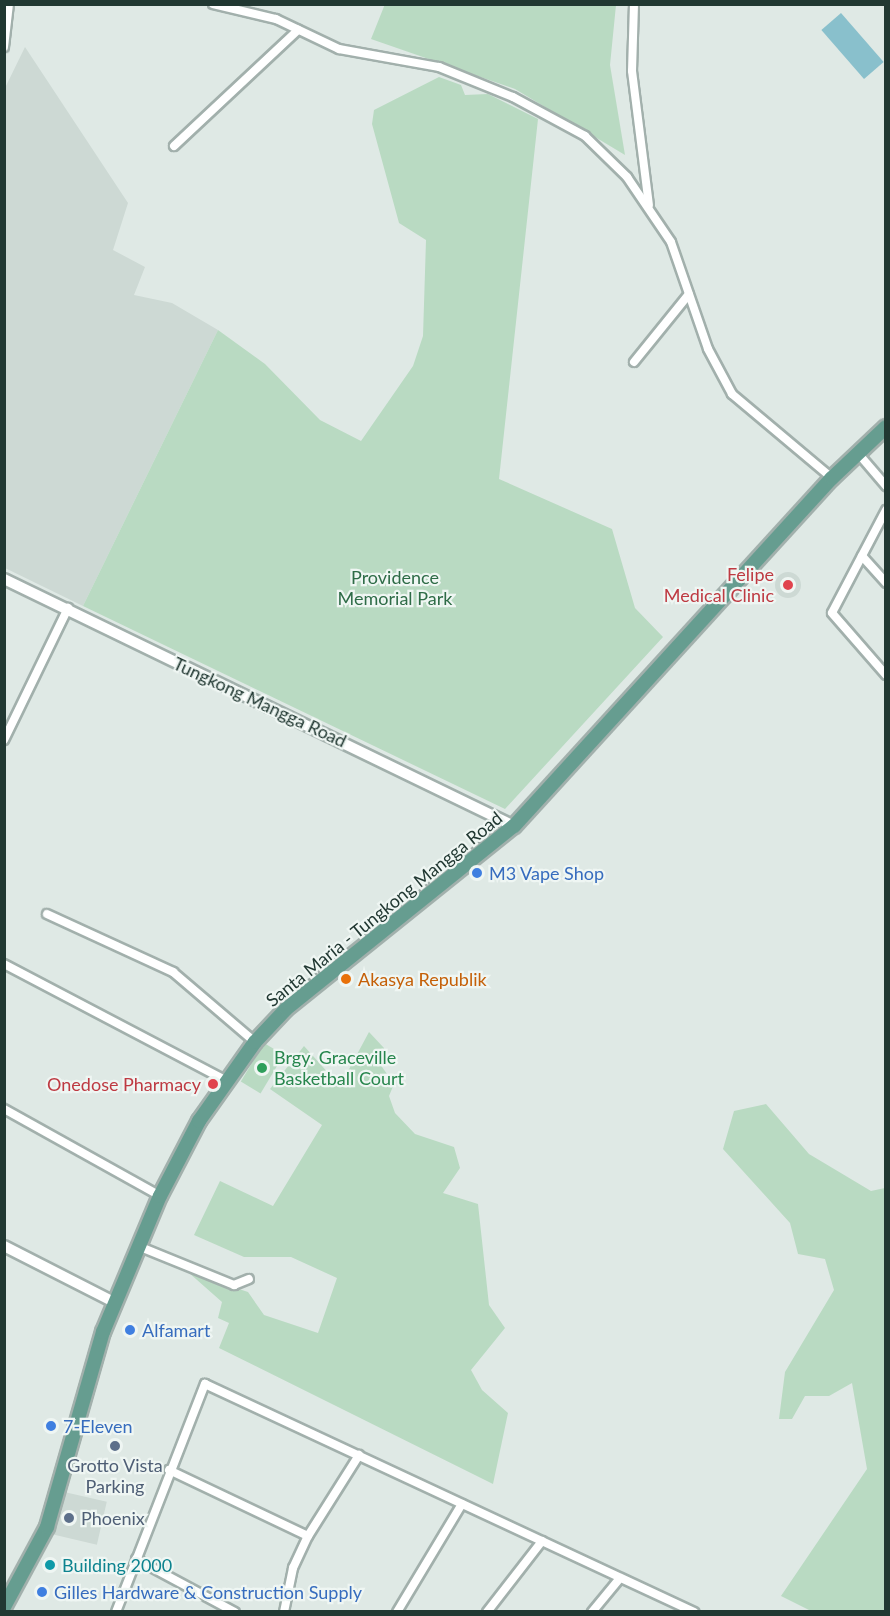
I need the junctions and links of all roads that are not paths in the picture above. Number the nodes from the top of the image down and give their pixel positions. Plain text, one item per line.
1 (9, 4) edge
2 (213, 4) edge
3 (634, 4) edge
4 (298, 30) junction
5 (6, 42) edge
6 (174, 146) dead end
7 (649, 205) junction
8 (689, 294) junction
9 (634, 362) dead end
10 (885, 427) edge
11 (857, 452) junction
12 (832, 478) junction
13 (885, 486) edge
14 (885, 510) edge
15 (862, 556) junction
16 (4, 579) edge
17 (885, 583) edge
18 (68, 608) junction
19 (885, 675) edge
20 (4, 740) edge
21 (514, 826) junction
22 (47, 914) dead end
23 (4, 964) edge
24 (255, 1042) junction
25 (227, 1081) junction
26 (4, 1109) edge
27 (160, 1196) junction
28 (4, 1246) edge
29 (138, 1246) junction
30 (249, 1280) dead end
31 (114, 1302) junction
32 (359, 1455) junction
33 (169, 1470) junction
34 (462, 1504) junction
35 (308, 1536) junction
36 (542, 1541) junction
37 (136, 1559) junction
38 (620, 1578) junction
39 (4, 1608) edge
40 (116, 1611) edge
41 (235, 1611) edge
42 (284, 1611) edge
43 (397, 1611) edge
44 (487, 1611) edge
45 (592, 1611) edge
46 (694, 1611) edge

1 - 5 street
2 - 4 street
3 - 7 street
4 - 6 street
4 - 7 street
7 - 8 street
8 - 9 street
8 - 12 street
10 - 11 main road, Santa Maria - Tungkong Mangga Road
11 - 12 main road, Santa Maria - Tungkong Mangga Road
11 - 13 street
12 - 21 main road, Santa Maria - Tungkong Mangga Road
14 - 15 street
15 - 17 street
15 - 19 street
16 - 18 street, Tungkong Mangga Road
18 - 20 street
18 - 21 street, Tungkong Mangga Road
21 - 24 main road, Santa Maria - Tungkong Mangga Road
22 - 24 street
23 - 25 street
24 - 25 main road, Santa Maria - Tungkong Mangga Road
25 - 27 main road, Santa Maria - Tungkong Mangga Road
26 - 27 street
27 - 29 main road, Santa Maria - Tungkong Mangga Road
28 - 31 street
29 - 30 street
29 - 31 main road, Santa Maria - Tungkong Mangga Road
31 - 39 main road, Santa Maria - Tungkong Mangga Road
32 - 33 street
32 - 34 street
32 - 35 street
33 - 35 street
33 - 37 street
34 - 36 street
34 - 43 street
35 - 42 street
36 - 38 street
36 - 44 street
37 - 40 street
37 - 41 street
38 - 45 street
38 - 46 street

